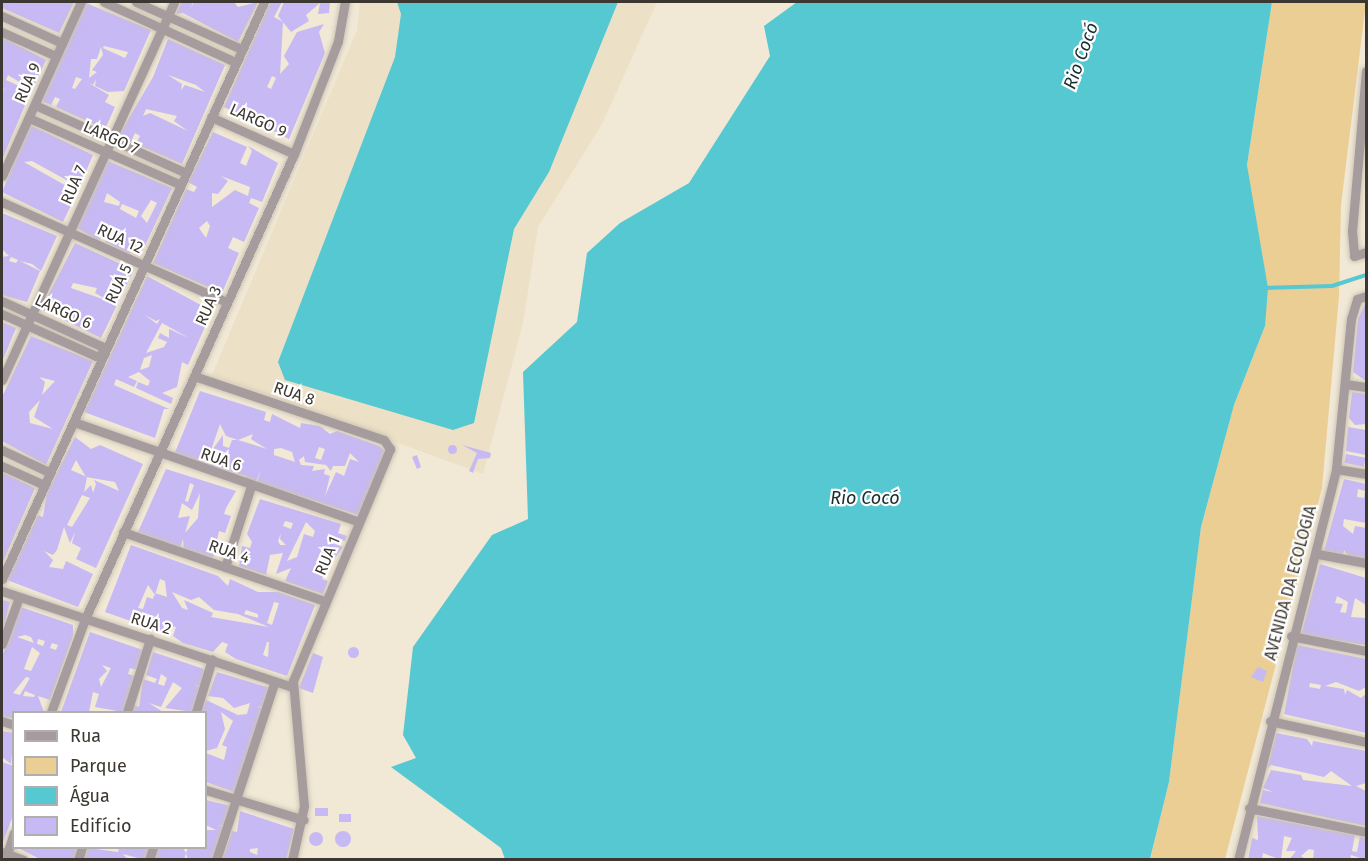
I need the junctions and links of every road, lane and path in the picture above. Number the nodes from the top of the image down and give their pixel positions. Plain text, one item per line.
1 (81, 2) edge
2 (104, 2) edge
3 (136, 2) edge
4 (174, 2) edge
5 (264, 2) edge
6 (345, 2) edge
7 (2, 16) edge
8 (167, 16) junction
9 (161, 29) junction
10 (2, 32) edge
11 (62, 43) junction
12 (241, 49) junction
13 (56, 56) junction
14 (235, 62) junction
15 (1366, 72) edge
16 (35, 105) junction
17 (211, 117) junction
18 (29, 118) junction
19 (110, 140) junction
20 (105, 152) junction
21 (294, 153) junction
22 (186, 173) junction
23 (2, 176) edge
24 (181, 185) junction
25 (2, 202) edge
26 (69, 232) junction
27 (1366, 252) edge
28 (144, 267) junction
29 (1366, 296) edge
30 (2, 301) edge
31 (227, 302) junction
32 (2, 314) edge
33 (32, 314) junction
34 (27, 325) junction
35 (104, 354) junction
36 (194, 376) junction
37 (2, 380) edge
38 (1345, 384) junction
39 (1366, 387) edge
40 (74, 422) junction
41 (384, 440) joint
42 (2, 450) edge
43 (159, 454) junction
44 (2, 466) edge
45 (1336, 469) junction
46 (50, 472) junction
47 (1366, 474) edge
48 (44, 485) junction
49 (251, 486) junction
50 (359, 522) junction
51 (123, 532) junction
52 (1318, 554) junction
53 (1366, 563) edge
54 (225, 567) junction
55 (2, 579) edge
56 (2, 591) edge
57 (19, 597) junction
58 (325, 601) junction
59 (85, 619) junction
60 (1291, 636) junction
61 (150, 639) junction
62 (2, 644) edge
63 (1366, 651) edge
64 (212, 659) junction
65 (275, 681) junction
66 (292, 687) junction
67 (51, 711) edge
68 (127, 711) edge
69 (196, 711) edge
70 (1270, 721) junction
71 (1366, 742) edge
72 (207, 790) edge
73 (236, 800) junction
74 (1249, 808) junction
75 (303, 820) junction
76 (1366, 832) edge
77 (12, 837) edge
78 (4, 853) edge
79 (24, 860) edge
80 (216, 860) edge
81 (292, 860) edge
82 (1238, 860) edge

1 - 11 street, RUA 9
2 - 9 street
3 - 8 street
4 - 8 street, RUA 7
5 - 12 street, RUA 5
6 - 21 street, RUA 3
7 - 11 street
8 - 9 street, RUA 7
8 - 12 street
9 - 14 street
9 - 19 street, RUA 7
10 - 13 street
11 - 13 street, RUA 9
12 - 14 street, RUA 5
13 - 16 street, RUA 9
14 - 17 street, RUA 5
15 - 27 street
16 - 18 street, RUA 9
16 - 19 street, LARGO 7
17 - 21 street, LARGO 9
17 - 22 street, RUA 5
18 - 20 street, LARGO 7
18 - 23 street, RUA 9
19 - 20 street, RUA 7
19 - 22 street, LARGO 7
20 - 24 street, LARGO 7
20 - 26 street, RUA 7
21 - 31 street, RUA 3
22 - 24 street, RUA 5
24 - 28 street, RUA 5
25 - 26 street, RUA 12
26 - 28 street, RUA 12
26 - 33 street, RUA 7
28 - 31 street, RUA 12
28 - 35 street, RUA 5
29 - 38 street, AVENIDA DA ECOLOGIA
30 - 33 street, LARGO 6
31 - 36 street, RUA 3
32 - 34 street, LARGO 6
33 - 34 street, RUA 7
33 - 35 street, LARGO 6
34 - 35 street, LARGO 6
34 - 37 street, RUA 7
35 - 40 street, RUA 5
36 - 41 street, RUA 8
36 - 43 street, RUA 3
38 - 39 street
38 - 45 street, AVENIDA DA ECOLOGIA
40 - 43 street, RUA 6
40 - 46 street, RUA 5
41 - 50 street, RUA 1
42 - 46 street
43 - 49 street, RUA 6
43 - 51 street, RUA 3
44 - 48 street
45 - 47 street
45 - 52 street, AVENIDA DA ECOLOGIA
46 - 48 street, RUA 5
48 - 55 street, RUA 5
49 - 50 street, RUA 6
49 - 54 street
50 - 58 street, RUA 1
51 - 54 street, RUA 4
51 - 59 street, RUA 3
52 - 53 street
52 - 60 street, AVENIDA DA ECOLOGIA
54 - 58 street, RUA 4
56 - 57 street, RUA 2
57 - 59 street, RUA 2
57 - 62 street
58 - 66 street, RUA 1
59 - 61 street, RUA 2
59 - 67 street, RUA 3
60 - 63 street
60 - 70 street, AVENIDA DA ECOLOGIA
61 - 64 street, RUA 2
61 - 68 street
64 - 65 street, RUA 2
64 - 69 street
65 - 66 street, RUA 2
65 - 73 street
66 - 75 street
70 - 71 street
70 - 74 street, AVENIDA DA ECOLOGIA
72 - 73 street
73 - 75 street
73 - 80 street
74 - 76 street
74 - 82 street, AVENIDA DA ECOLOGIA
75 - 81 street
77 - 78 street
78 - 79 street

